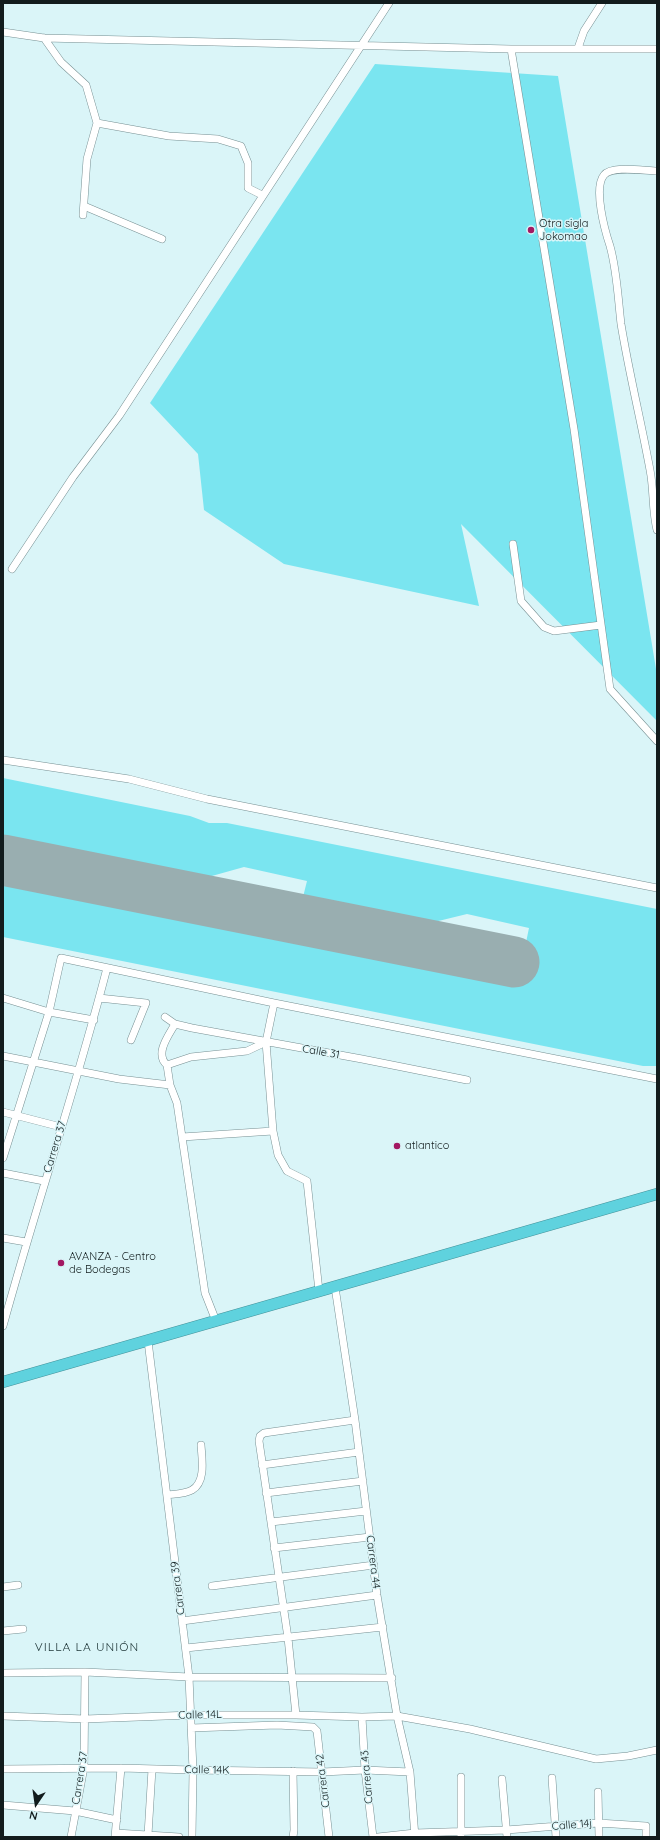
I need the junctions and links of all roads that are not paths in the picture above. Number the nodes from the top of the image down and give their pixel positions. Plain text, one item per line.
1 (389, 3) edge
2 (602, 3) edge
3 (3, 32) edge
4 (44, 38) junction
5 (360, 45) junction
6 (511, 48) junction
7 (578, 48) junction
8 (657, 49) edge
9 (97, 123) junction
10 (657, 171) edge
11 (262, 195) junction
12 (84, 206) junction
13 (83, 214) dead end
14 (162, 239) dead end
15 (657, 530) edge
16 (513, 544) dead end
17 (12, 569) dead end
18 (601, 625) junction
19 (657, 741) edge
20 (3, 760) edge
21 (657, 888) edge
22 (107, 968) junction
23 (3, 998) edge
24 (99, 998) junction
25 (274, 1003) junction
26 (49, 1012) junction
27 (165, 1017) dead end
28 (94, 1020) junction
29 (175, 1024) junction
30 (131, 1040) dead end
31 (266, 1042) junction
32 (3, 1056) edge
33 (34, 1062) junction
34 (167, 1064) junction
35 (78, 1071) junction
36 (657, 1079) edge
37 (467, 1080) dead end
38 (170, 1085) junction
39 (3, 1112) edge
40 (17, 1116) junction
41 (62, 1127) junction
42 (273, 1130) junction
43 (182, 1137) junction
44 (3, 1158) edge
45 (3, 1173) edge
46 (44, 1181) junction
47 (657, 1194) edge
48 (3, 1238) edge
49 (26, 1242) junction
50 (335, 1287) junction
51 (319, 1292) junction
52 (216, 1321) junction
53 (3, 1326) edge
54 (148, 1341) junction
55 (3, 1382) edge
56 (355, 1420) junction
57 (201, 1446) dead end
58 (359, 1452) junction
59 (262, 1465) junction
60 (363, 1481) junction
61 (266, 1493) junction
62 (166, 1495) junction
63 (366, 1511) junction
64 (271, 1522) junction
65 (370, 1537) junction
66 (274, 1548) junction
67 (374, 1565) junction
68 (279, 1577) junction
69 (18, 1585) dead end
70 (212, 1586) dead end
71 (3, 1587) edge
72 (377, 1595) junction
73 (283, 1607) junction
74 (182, 1621) junction
75 (383, 1627) junction
76 (23, 1629) dead end
77 (3, 1631) edge
78 (288, 1638) junction
79 (186, 1648) junction
80 (86, 1672) junction
81 (3, 1673) edge
82 (190, 1677) junction
83 (292, 1677) junction
84 (392, 1678) junction
85 (192, 1715) junction
86 (296, 1715) junction
87 (3, 1716) edge
88 (397, 1716) junction
89 (362, 1717) junction
90 (86, 1719) junction
91 (191, 1728) junction
92 (657, 1750) edge
93 (84, 1767) junction
94 (121, 1768) junction
95 (3, 1769) edge
96 (152, 1769) junction
97 (193, 1770) junction
98 (365, 1770) junction
99 (293, 1771) junction
100 (322, 1772) junction
101 (410, 1772) junction
102 (461, 1777) dead end
103 (552, 1778) dead end
104 (502, 1779) dead end
105 (598, 1792) dead end
106 (3, 1805) edge
107 (75, 1811) junction
108 (117, 1820) junction
109 (598, 1823) junction
110 (556, 1826) junction
111 (506, 1833) edge
112 (461, 1834) edge
113 (116, 1835) edge
114 (132, 1835) edge
115 (148, 1835) junction
116 (415, 1835) edge
117 (71, 1837) edge
118 (179, 1837) edge
119 (192, 1837) edge
120 (293, 1837) edge
121 (329, 1837) edge
122 (373, 1837) edge
123 (378, 1837) edge
124 (556, 1837) edge
125 (599, 1837) edge
126 (646, 1837) edge

1 - 5 street
2 - 7 street
3 - 4 street
4 - 5 street
4 - 9 street
5 - 6 street
5 - 11 street
6 - 7 street
6 - 18 street
7 - 8 street
9 - 11 street
9 - 12 street
10 - 15 street
11 - 17 street
12 - 13 street
12 - 14 street
16 - 18 street
18 - 19 street
20 - 21 street
22 - 24 street, Carrera 37
22 - 25 street
22 - 26 street
23 - 26 street
24 - 28 street, Carrera 37
24 - 30 street
25 - 31 street
25 - 36 street
26 - 28 street
26 - 33 street
27 - 29 street, Calle 31
28 - 35 street, Carrera 37
29 - 31 street, Calle 31
29 - 34 street
31 - 34 street
31 - 37 street, Calle 31
31 - 42 street
32 - 33 street
33 - 35 street
33 - 40 street
34 - 38 street
35 - 38 street
35 - 41 street, Carrera 37
38 - 43 street
39 - 40 street
40 - 41 street
40 - 44 street
41 - 46 street, Carrera 37
42 - 43 street
42 - 51 street
43 - 52 street
45 - 46 street
46 - 49 street, Carrera 37
47 - 50 highway
48 - 49 street
49 - 53 street, Carrera 37
50 - 51 highway
50 - 56 street, Carrera 44
51 - 52 highway
52 - 54 highway
54 - 55 highway
54 - 62 street, Carrera 39
56 - 58 street, Carrera 44
56 - 59 street
57 - 62 street
58 - 59 street
58 - 60 street, Carrera 44
59 - 61 street
60 - 61 street
60 - 63 street, Carrera 44
61 - 64 street
62 - 74 street, Carrera 39
63 - 64 street
63 - 65 street, Carrera 44
64 - 66 street
65 - 66 street
65 - 67 street, Carrera 44
66 - 68 street
67 - 68 street
67 - 72 street, Carrera 44
68 - 70 street
68 - 73 street
69 - 71 street
72 - 73 street
72 - 75 street, Carrera 44
73 - 74 street
73 - 78 street
74 - 79 street, Carrera 39
75 - 78 street
75 - 84 street, Carrera 44
76 - 77 street
78 - 79 street
78 - 83 street
79 - 82 street, Carrera 39
80 - 81 street
80 - 82 street
80 - 90 street, Carrera 37
82 - 83 street
82 - 85 street, Carrera 39
83 - 84 street
83 - 86 street
84 - 88 street, Carrera 44
85 - 86 street, Calle 14L
85 - 90 street, Calle 14L
85 - 91 street, Carrera 39
86 - 89 street, Calle 14L
87 - 90 street, Calle 14L
88 - 89 street, Calle 14L
88 - 92 street, Calle 14L
88 - 101 street, Carrera 44
89 - 98 street, Carrera 43
90 - 93 street, Carrera 37
91 - 97 street, Carrera 39
91 - 100 street, Carrera 42
93 - 94 street, Calle 14K
93 - 95 street, Calle 14K
93 - 107 street, Carrera 37
94 - 96 street, Calle 14K
94 - 108 street
96 - 97 street, Calle 14K
96 - 115 street
97 - 99 street, Calle 14K
97 - 119 street, Carrera 39
98 - 100 street, Calle 14K
98 - 101 street, Calle 14K
98 - 122 street, Carrera 43
99 - 100 street, Calle 14K
99 - 120 street
100 - 121 street, Carrera 42
101 - 116 street, Carrera 44
102 - 112 street
103 - 110 street
104 - 111 street
105 - 109 street
106 - 107 street
107 - 108 street
107 - 117 street, Carrera 37
108 - 113 street
109 - 110 street, Calle 14j
109 - 125 street
109 - 126 street, Calle 14j
110 - 111 street, Calle 14j
110 - 124 street
111 - 112 street, Calle 14j
112 - 116 street, Calle 14j
113 - 114 street
114 - 115 street
115 - 118 street
116 - 123 street, Calle 14j

